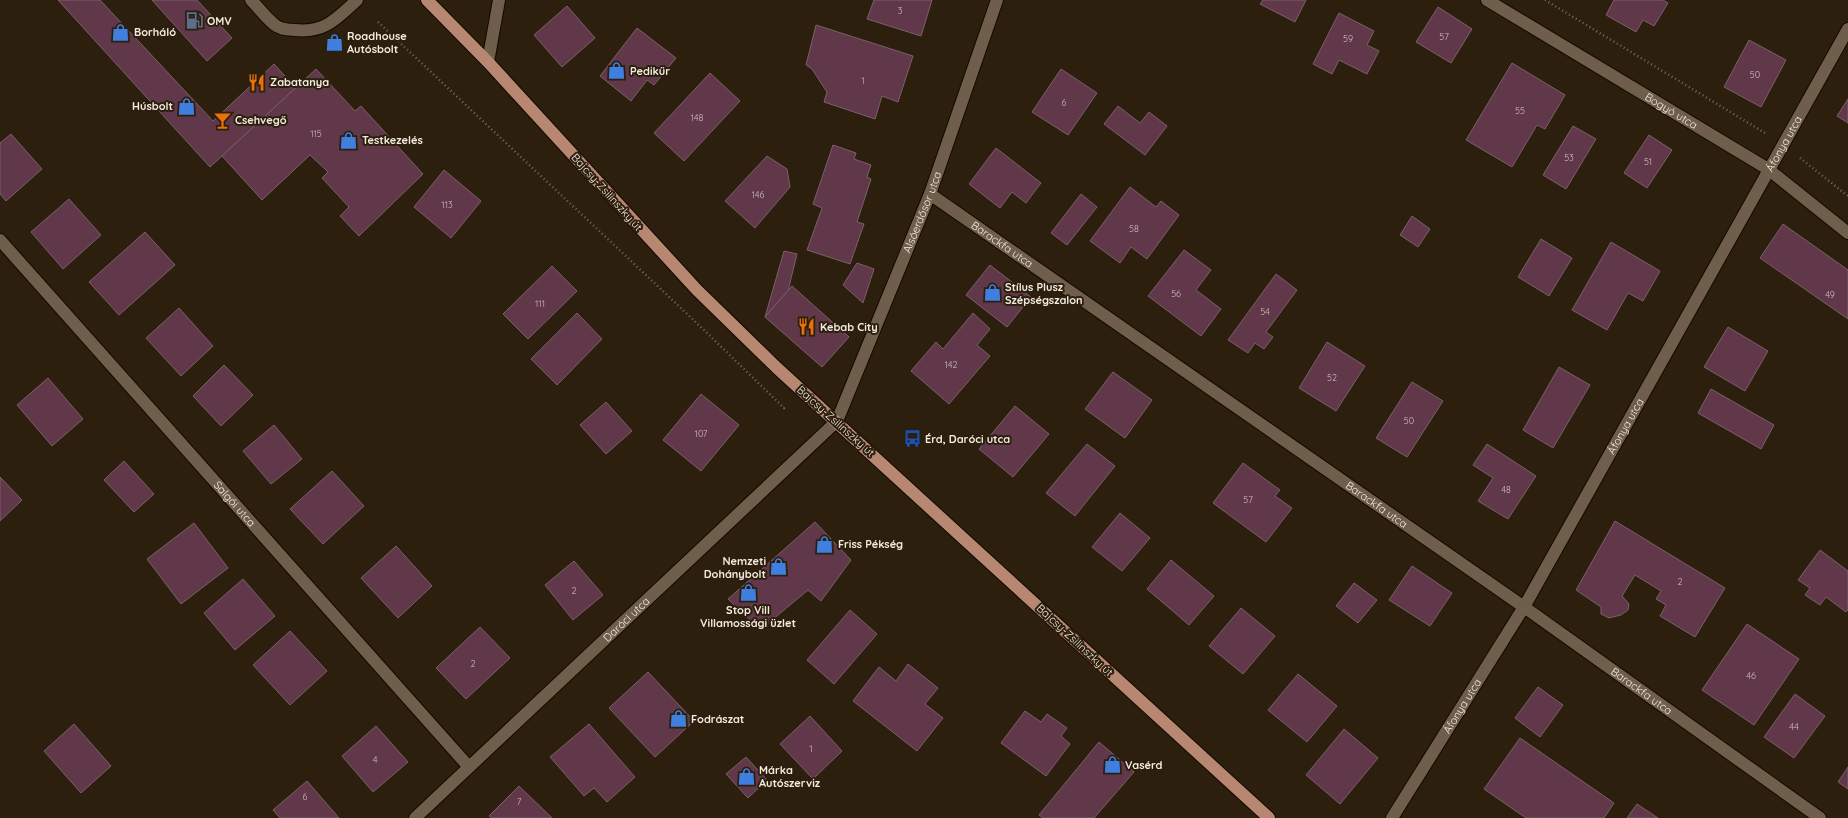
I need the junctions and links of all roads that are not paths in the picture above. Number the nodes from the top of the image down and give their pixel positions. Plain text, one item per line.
1 (251, 0) edge
2 (356, 0) edge
3 (427, 0) edge
4 (499, 0) edge
5 (997, 0) edge
6 (1487, 0) edge
7 (1848, 29) edge
8 (488, 62) junction
9 (1768, 169) junction
10 (930, 194) junction
11 (1848, 233) edge
12 (0, 240) edge
13 (838, 422) junction
14 (1524, 607) junction
15 (469, 767) junction
16 (416, 818) edge
17 (1269, 818) edge
18 (1392, 818) edge
19 (1820, 818) edge

1 - 2 street
3 - 8 main road, Bajcsy-Zsilinszky út
4 - 8 street
5 - 10 street, Alsóerdősor utca
6 - 9 street, Bogyó utca
7 - 9 street, Áfonya utca
8 - 13 main road, Bajcsy-Zsilinszky út
9 - 11 street, Bogyó utca
9 - 14 street, Áfonya utca
10 - 13 street, Alsóerdősor utca
10 - 14 street, Barackfa utca
12 - 15 street, Salgói utca
13 - 15 street, Daróci utca
13 - 17 main road, Bajcsy-Zsilinszky út
14 - 18 street, Áfonya utca
14 - 19 street, Barackfa utca
15 - 16 street, Daróci utca

